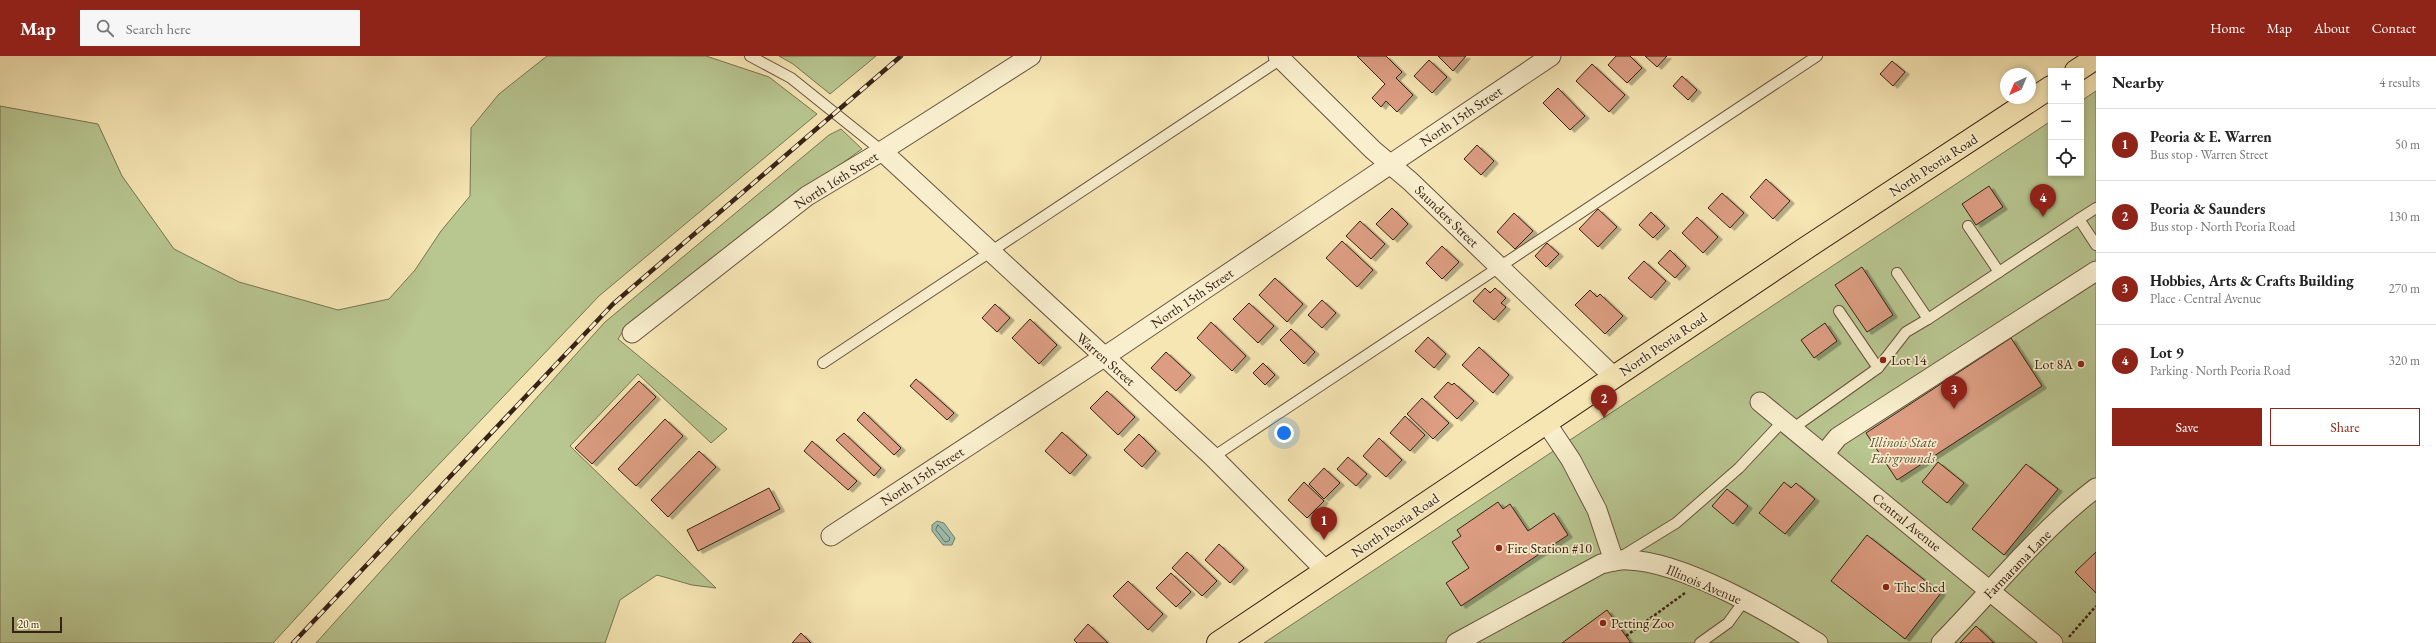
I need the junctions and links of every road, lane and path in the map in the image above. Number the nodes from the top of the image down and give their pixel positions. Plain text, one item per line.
1 (750, 56) edge
2 (1031, 56) edge
3 (1551, 56) edge
4 (1817, 56) edge
5 (1280, 57) edge
6 (2096, 58) edge
7 (2081, 68) edge
8 (2048, 89) edge
9 (882, 151) junction
10 (1391, 162) junction
11 (2096, 208) edge
12 (2079, 219) junction
13 (1968, 226) dead end
14 (2096, 245) edge
15 (990, 252) junction
16 (1500, 267) junction
17 (2096, 271) edge
18 (1999, 272) junction
19 (1897, 274) dead end
20 (1839, 311) dead end
21 (1928, 319) junction
22 (632, 333) dead end
23 (1103, 357) junction
24 (823, 363) dead end
25 (1878, 368) junction
26 (1614, 378) junction
27 (1760, 402) dead end
28 (1546, 424) junction
29 (1787, 425) junction
30 (1824, 454) junction
31 (1213, 457) junction
32 (2096, 488) edge
33 (831, 536) dead end
34 (1614, 561) junction
35 (1326, 571) junction
36 (1989, 590) junction
37 (1687, 591) dead end
38 (1744, 601) junction
39 (2096, 606) edge
40 (1626, 636) dead end
41 (2061, 640) edge
42 (1218, 643) edge
43 (1456, 643) edge
44 (1700, 643) edge
45 (1818, 643) edge
46 (1941, 643) edge

1 - 9 lane
2 - 9 street, North 16th Street
3 - 10 street, North 15th Street
4 - 16 lane
5 - 10 street, Saunders Street
5 - 15 lane
6 - 7 main road
8 - 26 main road, North Peoria Road
9 - 15 street, Warren Street
9 - 22 street, North 16th Street
10 - 16 street, Saunders Street
10 - 23 street, North 15th Street
11 - 12 lane
12 - 14 lane
12 - 18 lane
13 - 18 lane
15 - 23 street, Warren Street
15 - 24 lane
16 - 26 street, Saunders Street
16 - 31 lane
17 - 30 street
18 - 21 lane
19 - 21 lane
20 - 25 lane
21 - 25 lane
23 - 31 street, Warren Street
23 - 33 street, North 15th Street
25 - 29 lane
26 - 28 main road, North Peoria Road
27 - 29 street, Central Avenue
28 - 34 street
28 - 35 main road, North Peoria Road
29 - 30 street, Central Avenue
29 - 34 lane
30 - 36 street, Central Avenue
31 - 35 street, Warren Street
32 - 36 street, Farmarama Lane
34 - 38 street, Illinois Avenue
34 - 43 street, Illinois Avenue
35 - 42 main road, North Peoria Road
36 - 41 street, Central Avenue
36 - 46 street, Farmarama Lane
37 - 40 path
38 - 44 lane
38 - 45 street, Illinois Avenue
39 - 41 path

